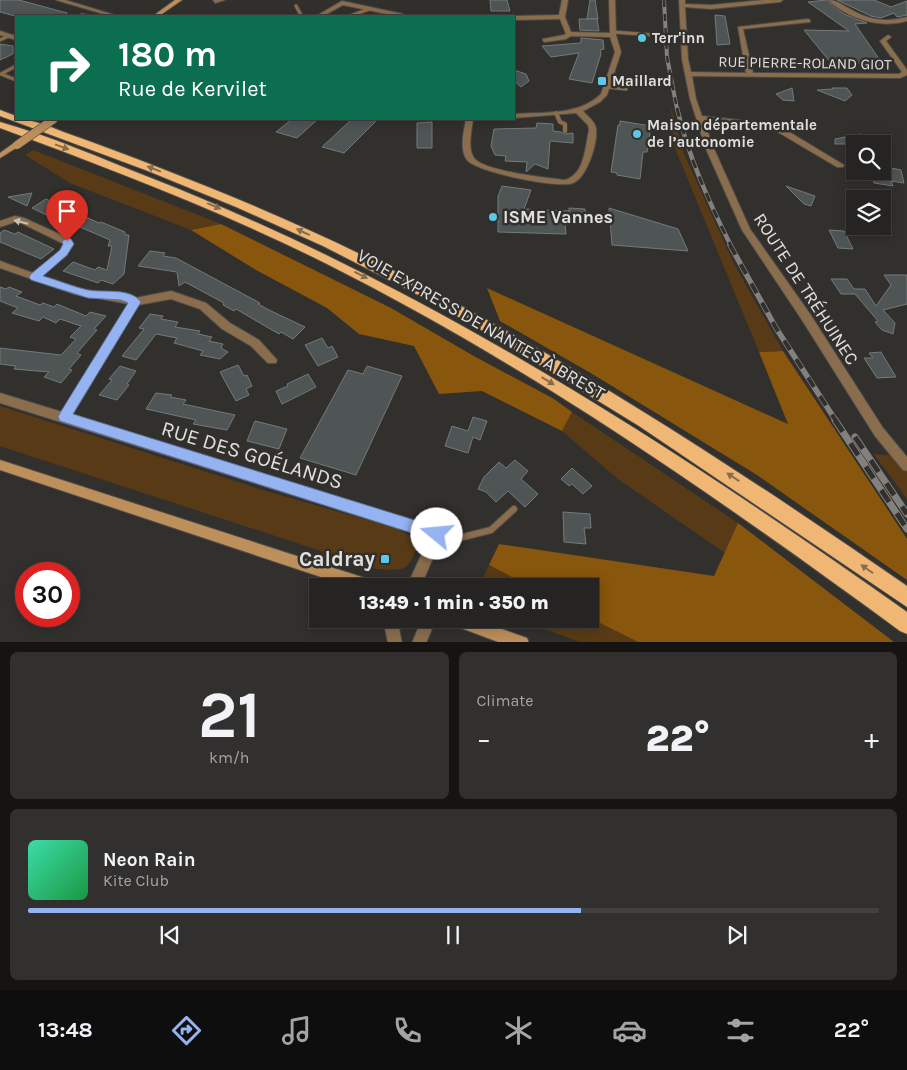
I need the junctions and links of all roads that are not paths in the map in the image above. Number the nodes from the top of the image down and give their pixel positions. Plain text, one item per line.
1 (59, 0) edge
2 (179, 0) edge
3 (222, 0) edge
4 (332, 0) edge
5 (565, 0) edge
6 (612, 0) edge
7 (780, 0) edge
8 (831, 0) edge
9 (344, 1) edge
10 (215, 2) dead end
11 (682, 3) edge
12 (729, 3) edge
13 (173, 6) junction
14 (296, 6) dead end
15 (369, 8) junction
16 (111, 15) edge
17 (158, 15) edge
18 (168, 15) edge
19 (301, 15) edge
20 (321, 15) edge
21 (352, 15) edge
22 (399, 15) edge
23 (562, 16) junction
24 (515, 18) edge
25 (907, 19) edge
26 (808, 21) dead end
27 (0, 33) edge
28 (570, 34) junction
29 (613, 34) junction
30 (654, 35) dead end
31 (9, 36) junction
32 (888, 37) dead end
33 (15, 38) edge
34 (0, 40) edge
35 (545, 40) dead end
36 (15, 67) edge
37 (907, 73) edge
38 (687, 74) junction
39 (750, 75) junction
40 (15, 80) edge
41 (608, 87) junction
42 (626, 89) dead end
43 (578, 111) junction
44 (0, 113) edge
45 (556, 113) junction
46 (515, 116) edge
47 (699, 118) junction
48 (15, 119) edge
49 (19, 120) edge
50 (53, 120) edge
51 (469, 120) edge
52 (0, 125) edge
53 (565, 131) dead end
54 (0, 156) edge
55 (840, 165) dead end
56 (0, 224) edge
57 (0, 264) edge
58 (35, 277) junction
59 (135, 302) junction
60 (272, 360) dead end
61 (0, 398) edge
62 (65, 417) junction
63 (0, 465) edge
64 (907, 466) edge
65 (514, 509) dead end
66 (437, 534) junction
67 (344, 578) edge
68 (418, 578) edge
69 (907, 597) edge
70 (907, 624) edge
71 (392, 628) edge
72 (425, 628) edge
73 (482, 628) edge
74 (395, 642) edge
75 (419, 642) edge
76 (522, 642) edge

1 - 16 street
2 - 13 main road
3 - 10 street
4 - 9 street
5 - 23 street
6 - 29 street
7 - 12 street
8 - 25 street
9 - 15 street
9 - 20 street
11 - 12 street
11 - 38 street, ROUTE DE TRÉHUINEC
13 - 17 main road
13 - 18 main road
14 - 19 lane
15 - 21 lane
15 - 22 street
23 - 24 street
23 - 28 street
26 - 39 street
27 - 31 street
28 - 29 street
28 - 35 street
29 - 30 lane
29 - 41 street
31 - 33 street
31 - 34 lane
32 - 37 street, RUE PIERRE-ROLAND GIOT
36 - 40 lane
37 - 39 street, RUE PIERRE-ROLAND GIOT
38 - 39 street, RUE PIERRE-ROLAND GIOT
38 - 47 street, ROUTE DE TRÉHUINEC
41 - 42 lane
41 - 43 street
43 - 45 street
43 - 51 street
44 - 48 highway, VOIE EXPRESS DE NANTES À BREST
45 - 46 street
45 - 53 lane
47 - 55 street
47 - 64 street, ROUTE DE TRÉHUINEC
69 -> 49 highway, VOIE EXPRESS DE NANTES À BREST
50 - 54 main road, bridge
52 -> 70 highway, VOIE EXPRESS DE NANTES À BREST
58 -> 56 street
57 - 58 street
58 - 59 street
59 - 60 street
59 - 62 street
61 - 62 street, RUE DES GOÉLANDS
62 - 66 street, RUE DES GOÉLANDS
63 - 67 main road
65 - 66 lane
66 - 68 street
71 - 74 street
72 - 75 street
73 - 76 main road

